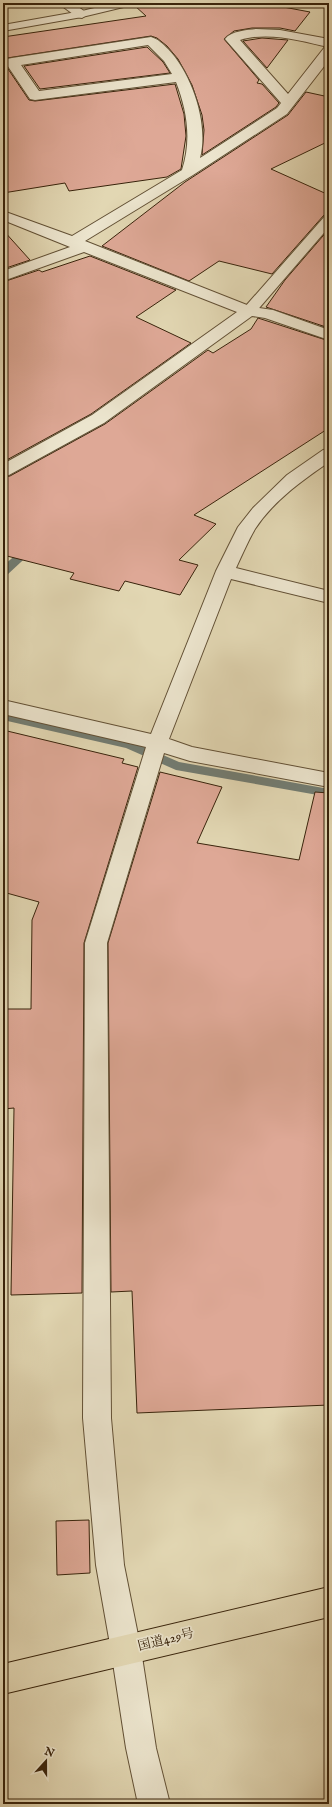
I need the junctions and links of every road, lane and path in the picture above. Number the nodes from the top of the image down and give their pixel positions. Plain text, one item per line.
1 (64, 3) edge
2 (128, 3) edge
3 (82, 14) junction
4 (3, 28) edge
5 (329, 43) edge
6 (329, 52) edge
7 (180, 77) junction
8 (288, 103) junction
9 (188, 172) junction
10 (3, 215) edge
11 (329, 219) edge
12 (79, 245) junction
13 (3, 276) edge
14 (249, 311) junction
15 (322, 332) edge
16 (329, 454) edge
17 (3, 471) edge
18 (225, 570) junction
19 (329, 597) edge
20 (3, 707) edge
21 (155, 751) junction
22 (329, 780) edge
23 (329, 1602) edge
24 (126, 1650) junction
25 (3, 1679) edge
26 (154, 1804) edge

1 - 3 street
2 - 3 lane
3 - 4 lane
5 - 8 street
6 - 8 street
7 - 7 street
7 - 9 street
8 - 9 street
9 - 12 street
10 - 12 street
11 - 14 lane
12 - 13 street
12 - 14 street
14 - 15 street
14 - 17 street
16 - 18 street
18 - 19 street
18 - 21 street
20 - 21 street
21 - 22 street
21 - 24 street
23 - 24 highway, 国道429号
24 - 25 highway, 国道429号
24 - 26 street

